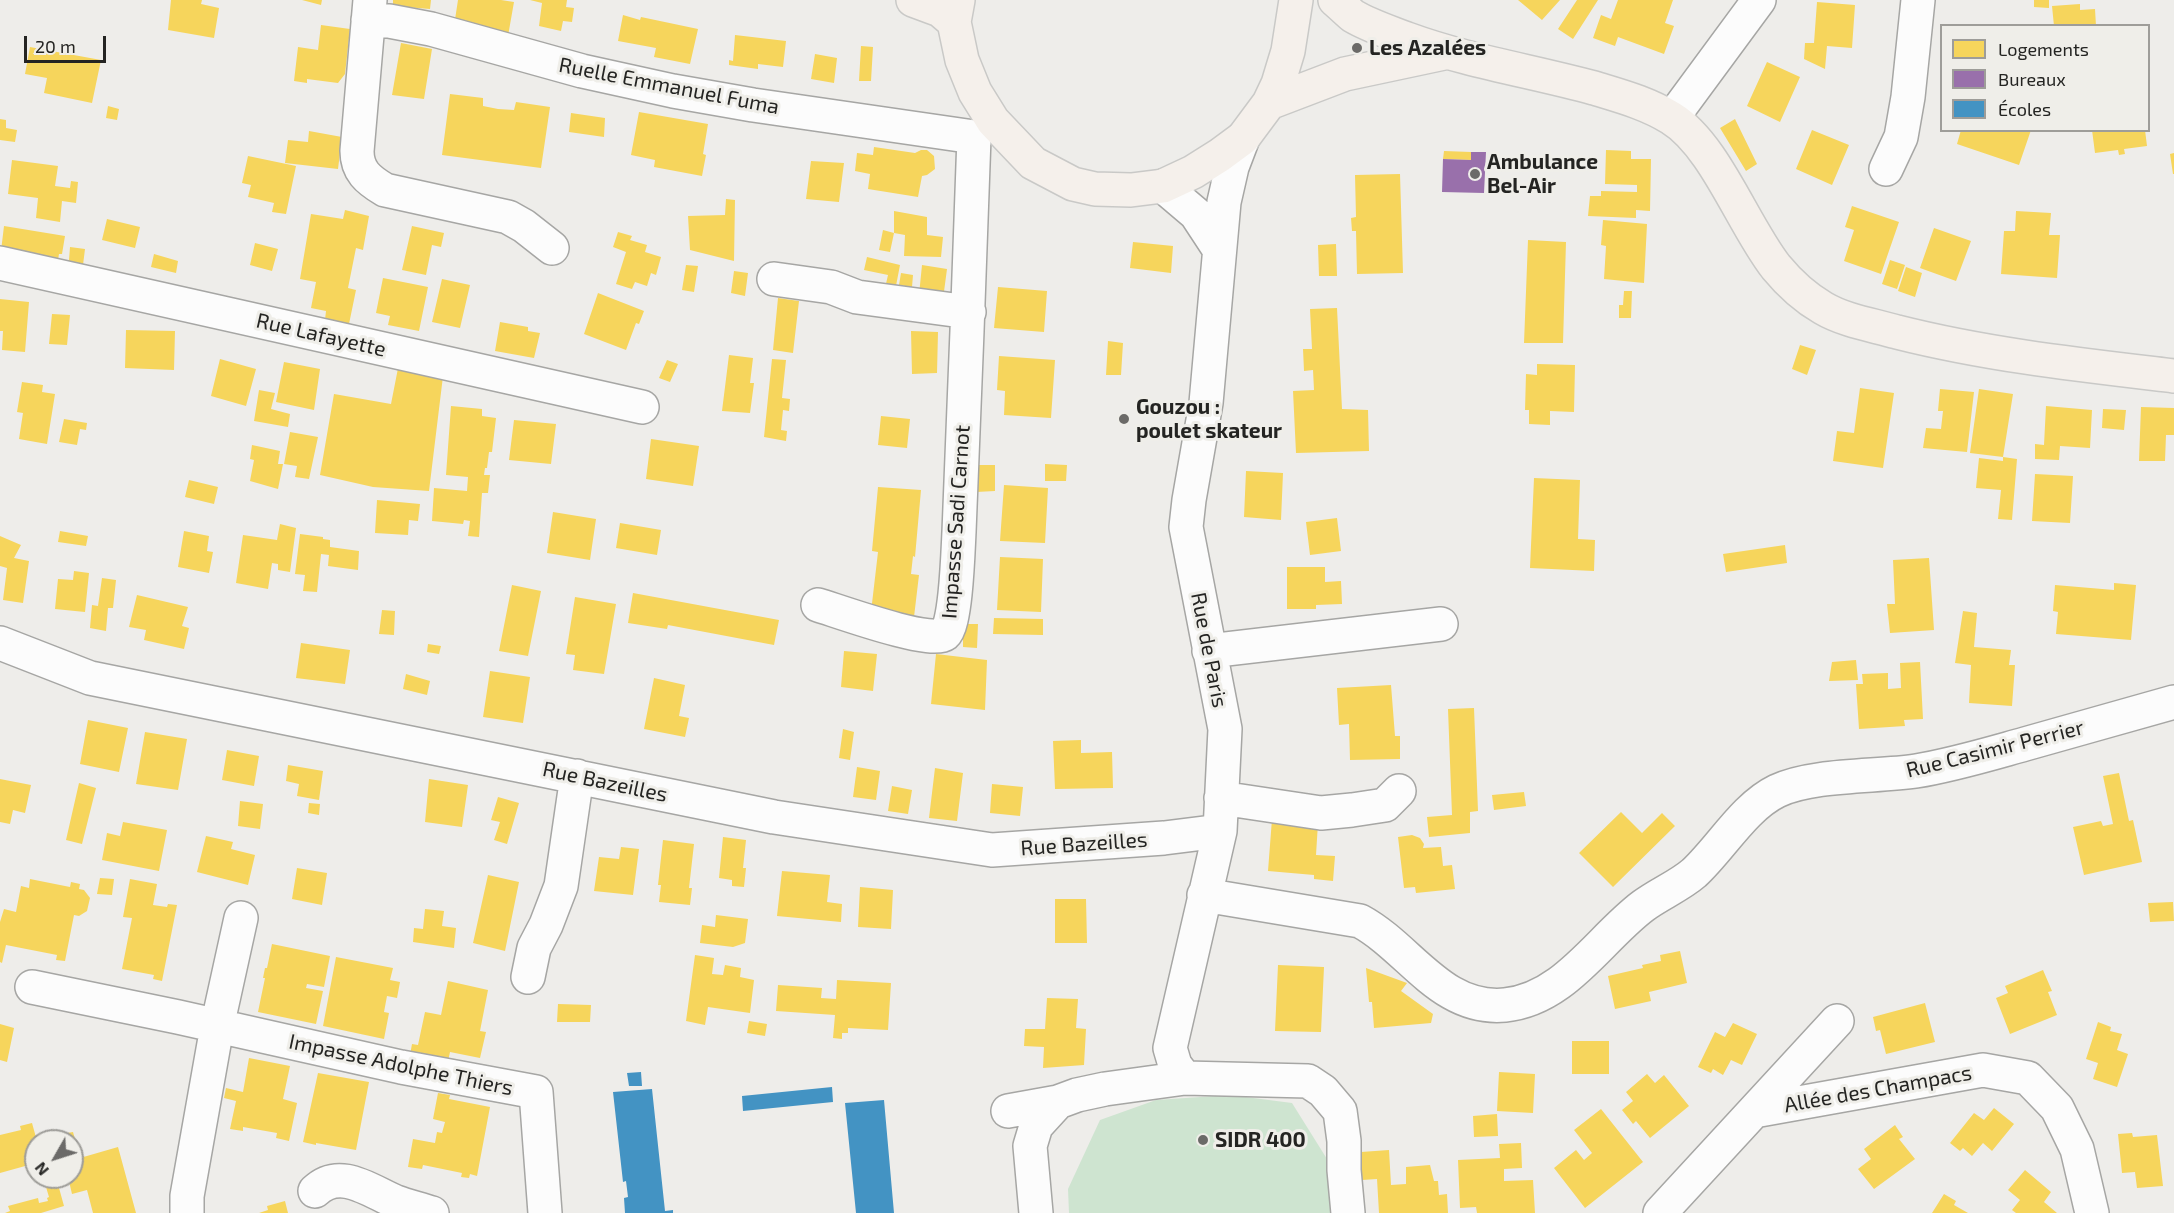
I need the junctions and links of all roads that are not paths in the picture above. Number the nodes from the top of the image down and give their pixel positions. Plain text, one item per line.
1 (913, 0) edge
2 (1296, 0) edge
3 (1335, 0) edge
4 (1758, 0) edge
5 (1918, 0) edge
6 (369, 10) edge
7 (956, 11) edge
8 (1444, 53) junction
9 (1269, 103) junction
10 (1672, 118) junction
11 (983, 129) junction
12 (1243, 138) junction
13 (1886, 169) dead end
14 (1163, 186) junction
15 (552, 248) dead end
16 (1219, 249) junction
17 (0, 262) edge
18 (774, 279) dead end
19 (969, 312) junction
20 (2174, 376) edge
21 (642, 406) dead end
22 (818, 605) dead end
23 (1441, 624) dead end
24 (0, 643) edge
25 (1209, 651) junction
26 (2174, 702) edge
27 (578, 777) junction
28 (1399, 791) dead end
29 (1221, 798) junction
30 (1220, 831) junction
31 (1204, 895) junction
32 (241, 918) dead end
33 (528, 977) dead end
34 (32, 987) dead end
35 (1837, 1021) dead end
36 (217, 1027) junction
37 (1170, 1048) junction
38 (1185, 1078) junction
39 (1105, 1089) junction
40 (1058, 1102) junction
41 (1754, 1111) junction
42 (1008, 1112) dead end
43 (315, 1191) dead end
44 (187, 1213) edge
45 (432, 1213) edge
46 (545, 1213) edge
47 (1036, 1213) edge
48 (1348, 1213) edge
49 (1660, 1213) edge
50 (2092, 1213) edge

1 - 7 main road
2 - 9 main road
3 - 8 main road
4 - 10 street
5 - 13 street
6 - 11 street, Ruelle Emmanuel Fuma
6 - 15 street
7 - 11 main road
8 - 9 main road
8 - 10 main road
9 - 12 main road
10 - 20 main road
11 - 14 main road
11 - 19 street, Impasse Sadi Carnot
12 - 14 main road
12 - 16 street, Rue de Paris
14 - 16 street
16 - 25 street, Rue de Paris
17 - 21 street, Rue Lafayette
18 - 19 street
19 - 22 street, Impasse Sadi Carnot
23 - 25 street
24 - 27 street, Rue Bazeilles
25 - 29 street, Rue de Paris
26 - 31 street, Rue Casimir Perrier
27 - 30 street, Rue Bazeilles
27 - 33 street
28 - 29 street
29 - 30 street, Rue de Paris
30 - 31 street, Rue de Paris
31 - 37 street, Rue de Paris
32 - 36 street
34 - 36 street
35 - 41 street
36 - 44 street
36 - 46 street, Impasse Adolphe Thiers
37 - 38 street
37 - 39 street
38 - 39 street
38 - 48 street
39 - 40 street
40 - 42 street
40 - 47 street
41 - 49 street
41 - 50 street, Allée des Champacs
43 - 45 street

